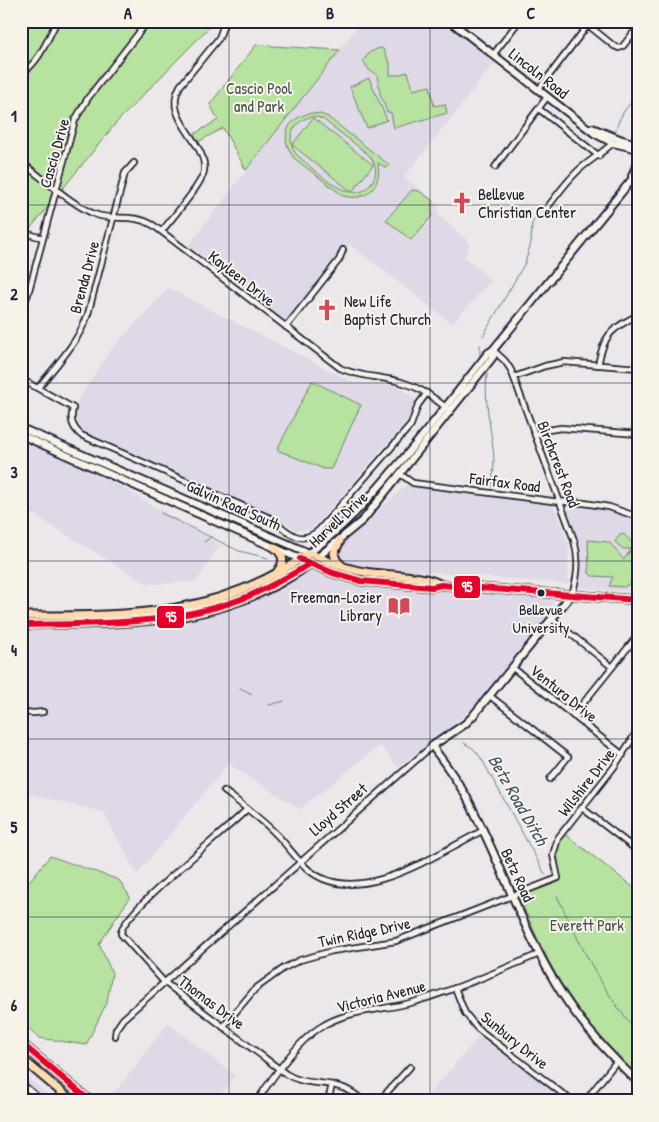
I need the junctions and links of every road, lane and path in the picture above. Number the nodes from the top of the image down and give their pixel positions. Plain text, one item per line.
1 (57, 21) edge
2 (148, 21) edge
3 (224, 21) edge
4 (450, 21) edge
5 (519, 21) edge
6 (589, 23) edge
7 (638, 27) edge
8 (493, 55) junction
9 (21, 73) edge
10 (538, 90) junction
11 (547, 97) junction
12 (539, 109) junction
13 (588, 128) junction
14 (613, 143) junction
15 (637, 149) edge
16 (599, 156) junction
17 (638, 161) edge
18 (21, 162) edge
19 (134, 163) dead end
20 (495, 167) dead end
21 (638, 172) edge
22 (638, 178) edge
23 (628, 184) junction
24 (56, 189) junction
25 (547, 208) dead end
26 (114, 217) junction
27 (162, 231) junction
28 (21, 232) edge
29 (43, 238) junction
30 (343, 250) dead end
31 (21, 310) edge
32 (638, 315) edge
33 (286, 327) junction
34 (493, 350) junction
35 (598, 365) junction
36 (638, 368) edge
37 (514, 377) junction
38 (21, 378) edge
39 (38, 388) junction
40 (427, 393) junction
41 (448, 409) junction
42 (21, 428) edge
43 (638, 434) edge
44 (21, 435) edge
45 (534, 435) junction
46 (400, 474) junction
47 (560, 502) junction
48 (343, 503) junction
49 (355, 514) junction
50 (638, 517) edge
51 (340, 540) junction
52 (274, 547) junction
53 (309, 553) junction
54 (318, 557) junction
55 (300, 560) junction
56 (310, 564) junction
57 (346, 568) junction
58 (274, 576) junction
59 (441, 585) junction
60 (572, 594) junction
61 (638, 600) edge
62 (21, 616) edge
63 (552, 620) junction
64 (21, 625) edge
65 (638, 635) edge
66 (612, 667) junction
67 (514, 668) junction
68 (490, 696) junction
69 (21, 712) edge
70 (43, 712) dead end
71 (573, 716) junction
72 (638, 730) edge
73 (432, 746) junction
74 (623, 755) junction
75 (550, 779) dead end
76 (224, 791) dead end
77 (582, 808) junction
78 (247, 809) junction
79 (482, 831) junction
80 (638, 851) edge
81 (300, 862) junction
82 (558, 878) joint
83 (513, 896) junction
84 (540, 954) junction
85 (164, 982) junction
86 (455, 988) junction
87 (224, 1027) junction
88 (115, 1036) dead end
89 (21, 1043) edge
90 (21, 1058) edge
91 (616, 1062) junction
92 (410, 1067) dead end
93 (280, 1070) junction
94 (638, 1082) edge
95 (21, 1083) edge
96 (332, 1085) junction
97 (62, 1098) edge
98 (42, 1101) edge
99 (72, 1101) edge
100 (90, 1101) edge
101 (257, 1101) edge
102 (328, 1101) edge
103 (364, 1101) edge
104 (380, 1101) edge
105 (572, 1101) edge
106 (585, 1101) edge

1 - 9 street
2 - 24 street, Cascio Drive
3 - 27 street
4 - 8 main road, Lincoln Road
5 - 8 street
6 - 7 street
6 - 10 street
8 - 10 main road, Lincoln Road
10 - 11 main road, Lincoln Road
11 - 12 street
11 - 13 main road, Lincoln Road
12 - 16 street
12 - 20 street
13 - 14 main road, Lincoln Road
13 - 15 main road, Lincoln Road
14 - 15 main road, Lincoln Road
14 - 16 street
16 - 25 street
17 - 23 main road
18 - 24 street, Kayleen Drive
19 - 26 street, Brenda Drive
21 - 23 main road, Harvell Drive
22 - 23 main road
23 - 34 main road, Harvell Drive
24 - 26 street, Kayleen Drive
24 - 29 street, Cascio Drive
26 - 27 street, Kayleen Drive
26 - 39 street, Brenda Drive
27 - 33 street, Kayleen Drive
28 - 29 street
29 - 31 street, Cascio Drive
30 - 33 street
32 - 35 street
33 - 40 street, Kayleen Drive
34 - 37 street, Birchcrest Road
34 - 41 main road, Harvell Drive
35 - 36 street
35 - 37 street
37 - 45 street, Birchcrest Road
38 - 39 street
39 - 48 street
40 - 41 street, Kayleen Drive
40 - 48 street
41 - 46 main road, Harvell Drive
41 - 49 main road, Harvell Drive
42 - 53 main road, Galvin Road South
43 - 45 street
44 - 52 main road, Galvin Road South
45 - 47 street, Birchcrest Road
46 - 47 street, Fairfax Road
46 - 51 main road, Harvell Drive
47 - 50 street, Fairfax Road
47 - 60 street, Birchcrest Road
48 - 49 street
49 - 53 main road, Harvell Drive
51 - 54 main road, Harvell Drive
51 - 57 main road
52 - 55 main road, Galvin Road South
52 - 58 main road
53 - 54 main road, Galvin Road South
53 - 55 main road, Harvell Drive
54 - 56 main road, Harvell Drive
54 - 57 main road, Galvin Road South
55 - 56 main road, Galvin Road South
55 - 58 main road, Harvell Drive
56 - 59 main road, Galvin Road South
56 - 64 main road, Harvell Drive
57 - 59 main road, Galvin Road South
58 - 62 main road, Harvell Drive
59 - 60 main road, Galvin Road South
60 - 61 main road, Galvin Road South
60 - 63 main road, Lloyd Street
63 - 66 street
63 - 67 main road, Lloyd Street
65 - 66 street
66 - 71 street
67 - 68 main road, Lloyd Street
67 - 71 street, Ventura Drive
68 - 73 main road, Lloyd Street
68 - 75 street
69 - 70 street
71 - 74 street, Ventura Drive
72 - 74 street, Wilshire Drive
73 - 79 main road, Betz Road
73 - 81 street, Lloyd Street
74 - 77 street, Wilshire Drive
76 - 78 street
77 - 80 street
77 - 82 street, Wilshire Drive
78 - 81 street
78 - 85 street, Thomas Drive
79 - 81 street
79 - 83 main road, Betz Road
81 - 85 street, Lloyd Street
82 - 83 street, Twin Ridge Drive
83 - 84 main road, Betz Road
83 - 87 street, Twin Ridge Drive
84 - 86 street, Victoria Avenue
84 - 91 main road, Betz Road
85 - 87 street, Thomas Drive
85 - 88 street, Lloyd Street
86 - 93 street, Victoria Avenue
86 - 105 street, Sunbury Drive
87 - 93 street, Thomas Drive
89 - 100 main road
90 - 97 main road
91 - 94 main road, Betz Road
91 - 106 street
92 - 104 street
93 - 96 street, Thomas Drive
93 - 101 street, Victoria Avenue
95 - 98 street
96 - 102 street
96 - 103 street, Thomas Drive
97 - 99 main road

